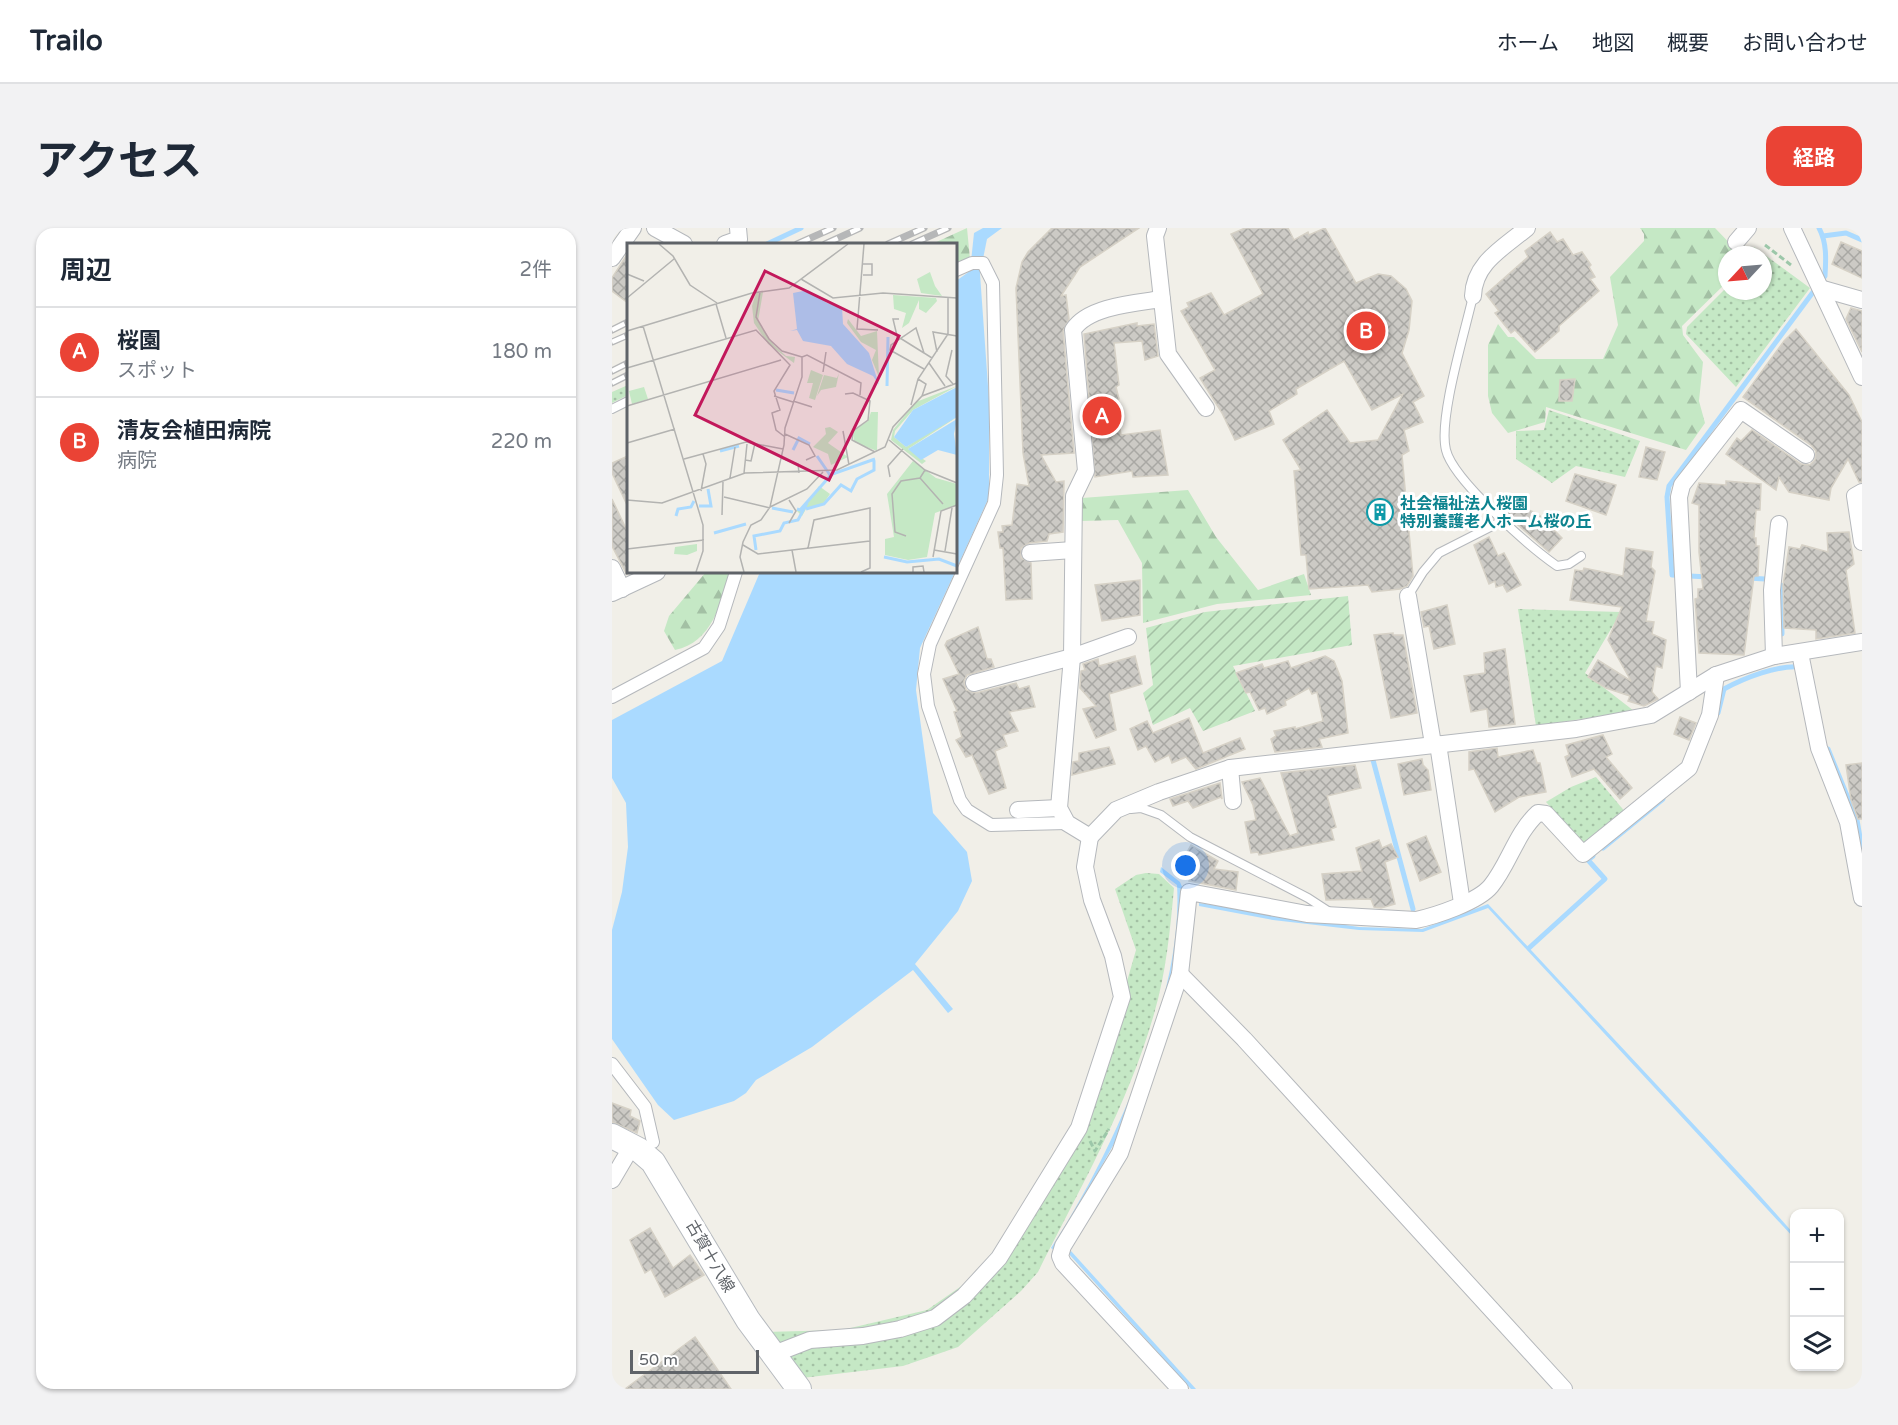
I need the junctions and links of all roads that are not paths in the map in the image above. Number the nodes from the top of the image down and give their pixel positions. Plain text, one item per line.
1 (633, 228) edge
2 (655, 228) edge
3 (738, 228) edge
4 (1158, 228) edge
5 (1527, 228) edge
6 (1748, 228) edge
7 (1792, 228) edge
8 (1736, 242) dead end
9 (682, 243) edge
10 (728, 243) edge
11 (612, 258) edge
12 (957, 270) edge
13 (1823, 290) junction
14 (1473, 296) joint
15 (1162, 300) junction
16 (1862, 300) edge
17 (1862, 377) edge
18 (627, 402) edge
19 (1206, 408) dead end
20 (612, 409) edge
21 (1806, 456) dead end
22 (1862, 492) edge
23 (1502, 521) junction
24 (1779, 524) dead end
25 (1862, 542) edge
26 (1072, 550) junction
27 (1030, 553) dead end
28 (1581, 556) dead end
29 (612, 568) edge
30 (655, 573) edge
31 (736, 573) edge
32 (617, 591) edge
33 (1408, 596) joint
34 (1128, 637) dead end
35 (1862, 642) edge
36 (1800, 653) junction
37 (1774, 656) junction
38 (1072, 657) junction
39 (1716, 675) junction
40 (974, 682) dead end
41 (1689, 692) junction
42 (612, 697) edge
43 (1435, 744) junction
44 (1230, 768) junction
45 (1233, 801) dead end
46 (1059, 808) junction
47 (1018, 810) dead end
48 (1116, 810) junction
49 (1067, 823) junction
50 (1090, 837) junction
51 (1859, 871) edge
52 (1862, 898) edge
53 (1462, 903) junction
54 (1333, 915) junction
55 (1180, 974) junction
56 (612, 1064) edge
57 (632, 1141) edge
58 (612, 1180) edge
59 (774, 1354) junction
60 (799, 1389) edge
61 (1180, 1389) edge
62 (1564, 1389) edge

1 - 11 street
2 - 9 street
3 - 10 street
4 - 15 street
5 - 14 street
6 - 8 street
7 - 13 street
12 - 49 street
13 - 16 street
13 - 17 street
14 - 23 lane
15 - 19 street
15 - 26 street
18 - 20 lane
21 - 41 street
22 - 25 street
23 - 28 lane
23 - 33 lane
24 - 37 street
26 - 27 street
26 - 38 street
29 - 32 street
30 - 32 street
31 - 42 street
33 - 43 street
34 - 38 street
35 - 36 street
36 - 37 street
36 - 51 street
37 - 39 street
38 - 40 street
38 - 46 street
39 - 41 street
39 - 53 street
41 - 43 street
43 - 44 street
43 - 53 street
44 - 45 street
44 - 48 street
46 - 47 street
46 - 49 street
48 - 50 street
48 - 54 lane
49 - 50 street
50 - 59 street
51 - 52 street
53 - 54 street
54 - 55 street
55 - 61 street
55 - 62 street
56 - 57 street
57 - 58 street
57 - 59 main road, 古賀十八線
59 - 60 main road, 古賀十八線

